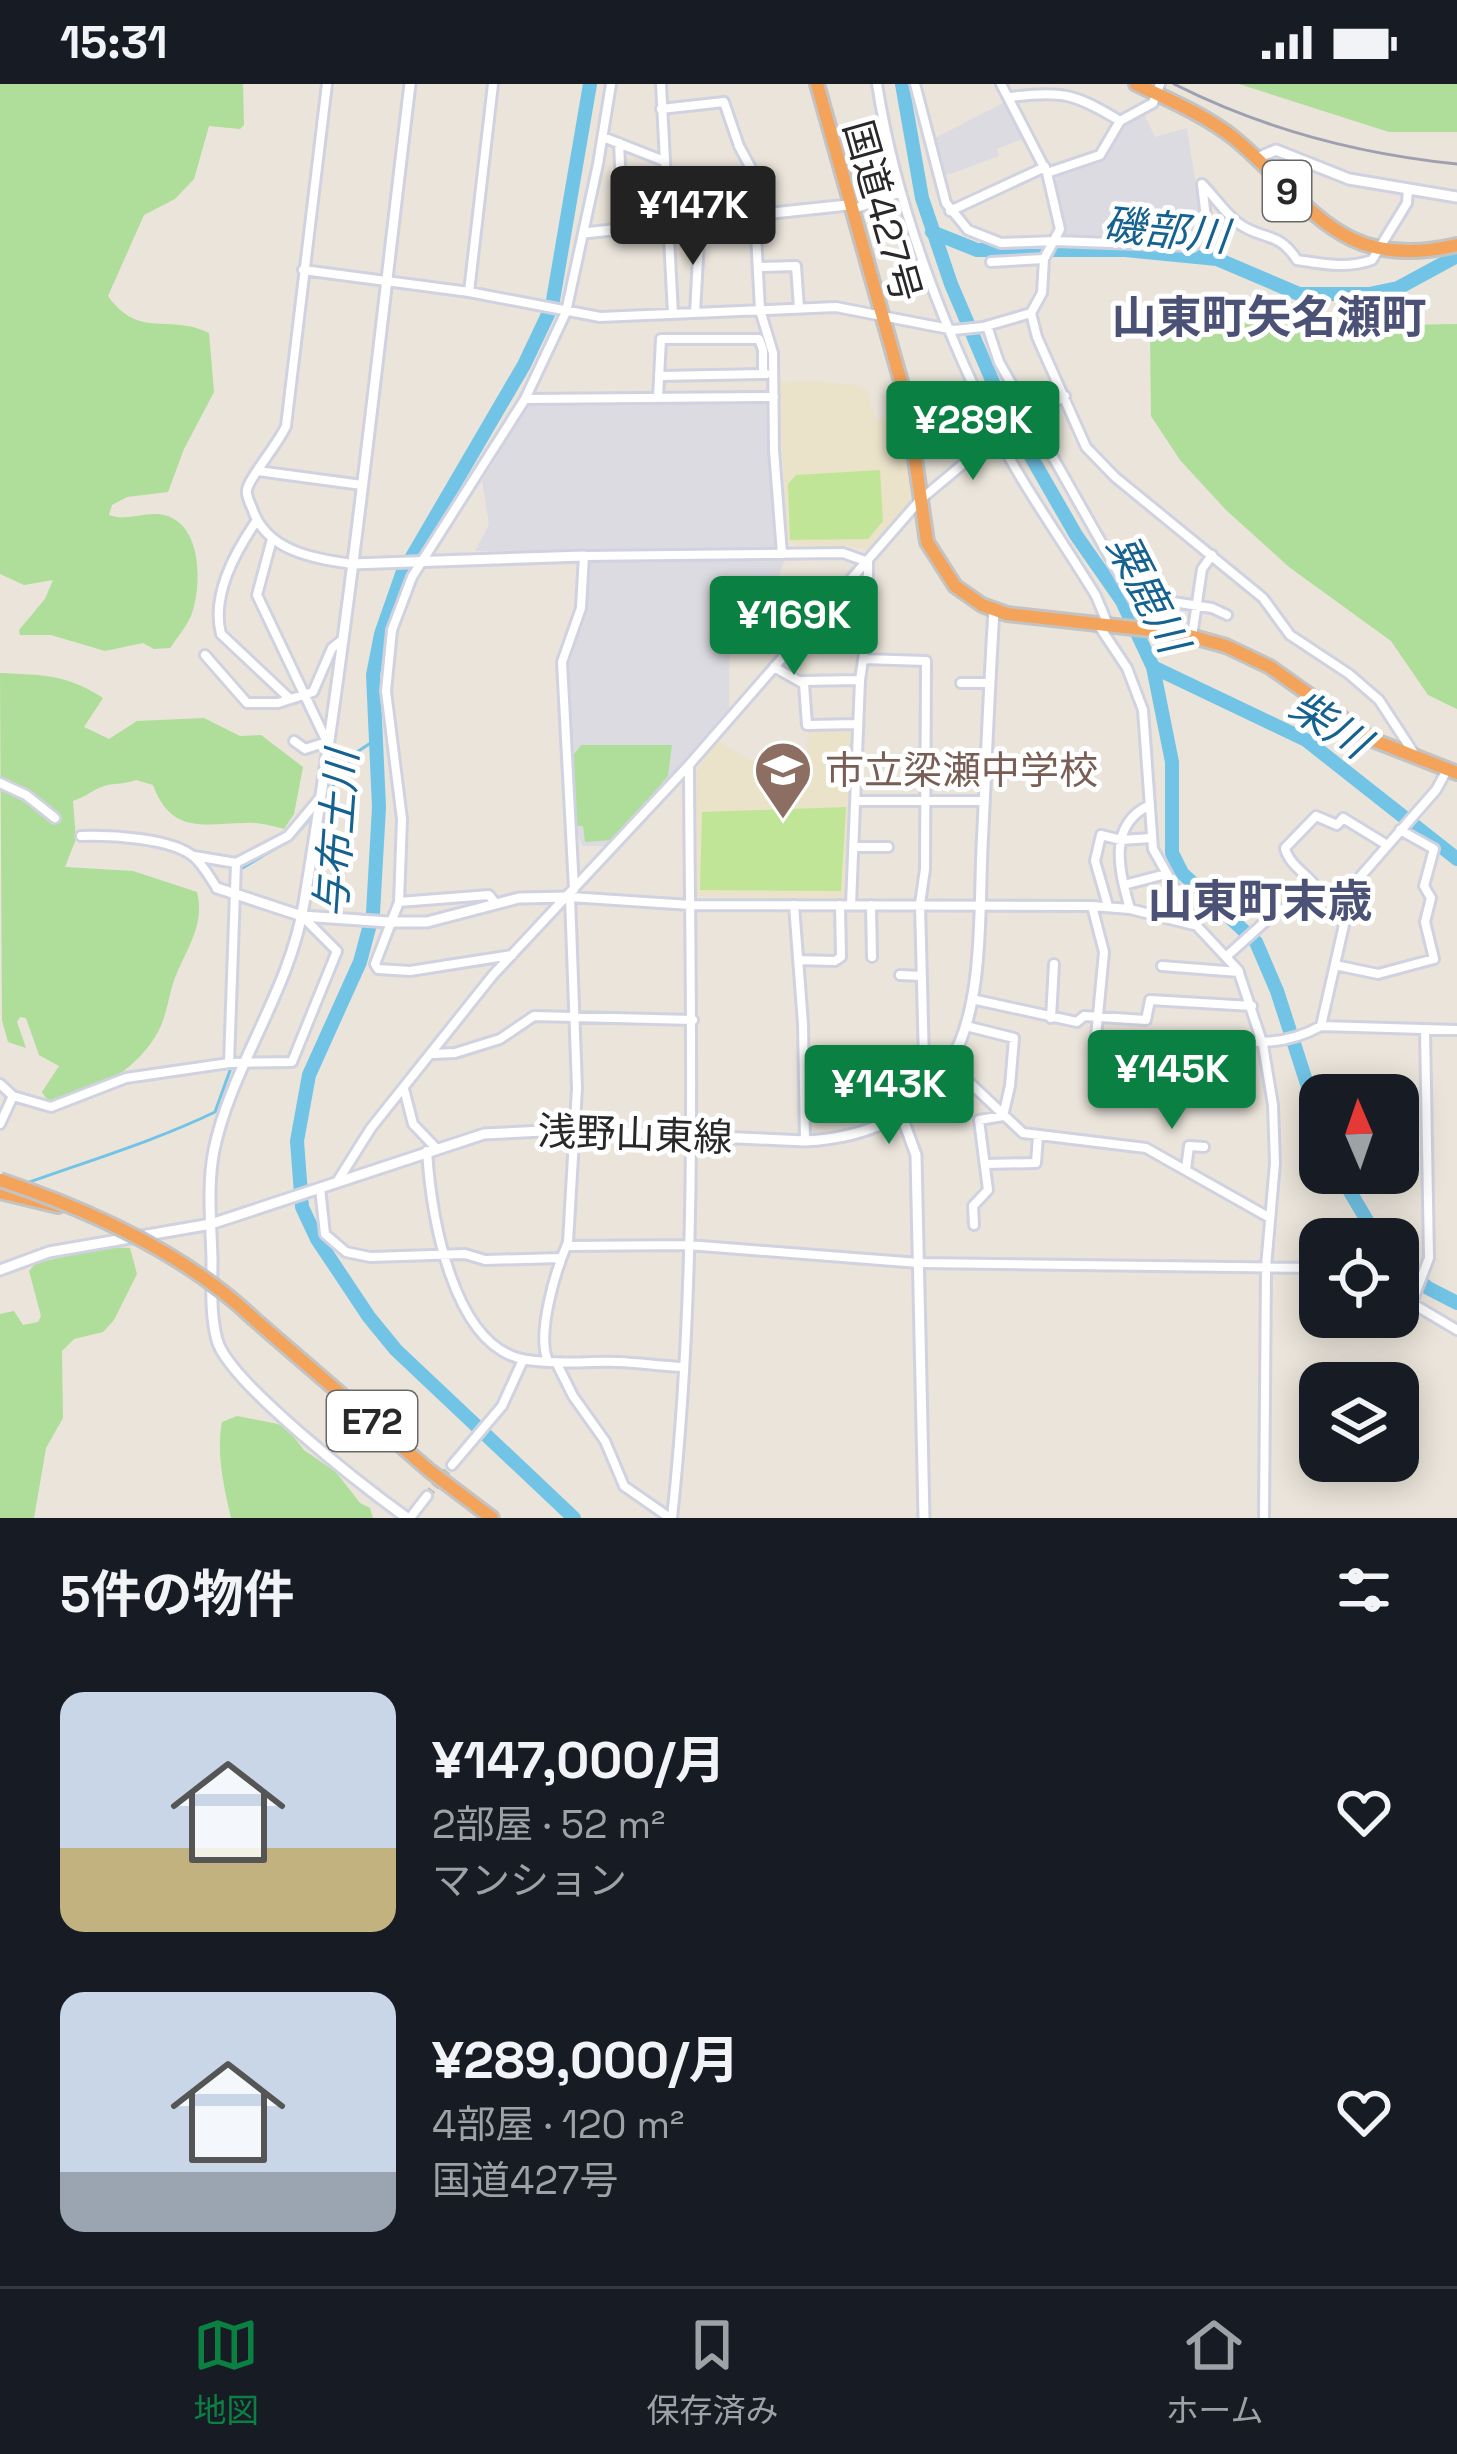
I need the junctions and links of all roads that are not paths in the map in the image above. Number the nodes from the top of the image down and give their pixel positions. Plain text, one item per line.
1 (327, 84) edge
2 (410, 84) edge
3 (493, 84) edge
4 (611, 84) edge
5 (661, 84) edge
6 (817, 84) edge
7 (877, 84) edge
8 (915, 84) edge
9 (1001, 84) edge
10 (1136, 84) edge
11 (1159, 89) edge
12 (1010, 97) junction
13 (661, 109) junction
14 (1120, 121) junction
15 (603, 137) junction
16 (619, 143) junction
17 (1256, 158) junction
18 (664, 161) junction
19 (1046, 170) junction
20 (1408, 189) junction
21 (901, 192) junction
22 (1457, 197) edge
23 (849, 207) junction
24 (950, 211) junction
25 (758, 214) junction
26 (700, 221) junction
27 (669, 225) junction
28 (623, 229) junction
29 (584, 233) junction
30 (1055, 241) junction
31 (1457, 244) edge
32 (1378, 247) junction
33 (1044, 259) junction
34 (991, 262) dead end
35 (758, 267) junction
36 (303, 270) junction
37 (387, 281) junction
38 (470, 292) junction
39 (799, 308) junction
40 (760, 310) junction
41 (564, 311) junction
42 (695, 313) junction
43 (1030, 313) junction
44 (674, 314) junction
45 (881, 316) junction
46 (985, 327) junction
47 (951, 330) junction
48 (768, 374) junction
49 (659, 376) junction
50 (1065, 396) junction
51 (658, 398) junction
52 (773, 398) junction
53 (525, 399) junction
54 (1028, 417) junction
55 (998, 435) junction
56 (256, 471) junction
57 (362, 485) junction
58 (920, 500) junction
59 (255, 523) junction
60 (272, 539) junction
61 (782, 554) junction
62 (1212, 555) junction
63 (584, 556) junction
64 (868, 562) junction
65 (419, 563) junction
66 (352, 564) junction
67 (1173, 602) dead end
68 (1196, 605) junction
69 (994, 610) junction
70 (1227, 615) dead end
71 (1106, 625) junction
72 (1149, 630) junction
73 (1192, 636) junction
74 (341, 641) junction
75 (205, 655) dead end
76 (863, 659) junction
77 (774, 667) junction
78 (860, 680) junction
79 (800, 681) junction
80 (961, 683) dead end
81 (990, 683) junction
82 (310, 694) junction
83 (333, 698) junction
84 (290, 699) junction
85 (857, 724) junction
86 (294, 741) dead end
87 (327, 742) junction
88 (1417, 759) junction
89 (689, 765) junction
90 (1452, 771) edge
91 (0, 783) edge
92 (319, 799) junction
93 (924, 799) junction
94 (858, 801) junction
95 (984, 801) junction
96 (1150, 805) junction
97 (55, 818) dead end
98 (1401, 829) junction
99 (1151, 838) junction
100 (89, 840) dead end
101 (1121, 840) junction
102 (1387, 845) junction
103 (855, 847) junction
104 (888, 847) dead end
105 (193, 856) junction
106 (236, 863) junction
107 (1166, 874) junction
108 (1124, 885) junction
109 (1353, 885) junction
110 (217, 888) joint
111 (232, 892) junction
112 (572, 894) junction
113 (1322, 895) junction
114 (399, 902) junction
115 (979, 903) junction
116 (496, 904) junction
117 (871, 904) junction
118 (920, 904) junction
119 (690, 905) junction
120 (794, 905) junction
121 (845, 905) junction
122 (1092, 906) junction
123 (1108, 907) junction
124 (1130, 909) junction
125 (302, 916) junction
126 (390, 922) junction
127 (1196, 925) junction
128 (1230, 952) junction
129 (512, 955) junction
130 (872, 957) dead end
131 (798, 960) junction
132 (1054, 964) dead end
133 (1335, 964) junction
134 (1162, 966) dead end
135 (1239, 972) junction
136 (900, 975) dead end
137 (921, 976) junction
138 (971, 1000) junction
139 (1252, 1006) junction
140 (577, 1016) junction
141 (1051, 1018) junction
142 (1097, 1018) junction
143 (693, 1020) junction
144 (967, 1026) junction
145 (1321, 1026) junction
146 (1426, 1030) junction
147 (1457, 1030) edge
148 (1263, 1045) junction
149 (433, 1054) junction
150 (229, 1063) junction
151 (247, 1064) junction
152 (945, 1070) junction
153 (0, 1084) edge
154 (403, 1088) junction
155 (14, 1096) junction
156 (901, 1114) junction
157 (1003, 1116) junction
158 (0, 1124) edge
159 (574, 1130) junction
160 (691, 1135) junction
161 (1038, 1136) junction
162 (805, 1141) junction
163 (1204, 1147) dead end
164 (431, 1149) junction
165 (986, 1164) junction
166 (1186, 1169) junction
167 (336, 1182) junction
168 (0, 1186) edge
169 (318, 1189) junction
170 (1270, 1218) junction
171 (211, 1224) junction
172 (974, 1225) dead end
173 (688, 1245) junction
174 (568, 1246) junction
175 (444, 1255) junction
176 (560, 1258) junction
177 (919, 1263) junction
178 (1266, 1267) junction
179 (1299, 1268) edge
180 (0, 1270) edge
181 (1419, 1287) edge
182 (1419, 1309) edge
183 (253, 1321) junction
184 (1457, 1330) edge
185 (524, 1360) junction
186 (553, 1364) junction
187 (683, 1367) junction
188 (452, 1465) tunnel mouth
189 (427, 1496) tunnel mouth
190 (409, 1518) edge
191 (488, 1518) edge
192 (671, 1518) edge
193 (924, 1518) edge
194 (1264, 1518) edge

1 - 36 street
2 - 37 street
3 - 38 street
4 - 15 street
5 - 13 street
6 - 23 highway, 国道427号
7 - 21 street
8 - 24 street
9 - 12 street
10 - 11 highway, 9
11 - 14 street
11 - 17 highway, 9
12 - 14 street
12 - 19 street
13 - 18 street
13 - 25 street
14 - 19 street
15 - 16 street
15 - 29 street
16 - 18 street
16 - 28 street
17 - 20 street
17 - 32 highway, 9
18 - 27 street
19 - 24 street
19 - 30 street
20 - 22 street
20 - 32 street
21 - 23 street
21 - 47 street
23 - 25 street
23 - 45 highway, 国道427号
24 - 30 street
25 - 26 street
25 - 35 street
26 - 27 street
26 - 42 street
27 - 28 street
27 - 44 street
28 - 29 street
29 - 41 street
30 - 32 street
30 - 33 street
31 - 32 highway, 9
33 - 34 street
33 - 43 street
35 - 39 street
35 - 40 street
36 - 37 street
36 - 56 street
37 - 38 street
37 - 57 street
38 - 41 street
39 - 40 street
39 - 45 street
40 - 42 street
40 - 48 street
41 - 44 street
41 - 53 street
42 - 44 street
43 - 46 street
43 - 50 street
45 - 47 street
45 - 58 highway, 国道427号
46 - 47 street
46 - 54 street
47 - 55 street
48 - 49 street
48 - 49 street
48 - 52 street
49 - 51 street
50 - 54 street
50 - 62 street
51 - 52 street
51 - 53 street
52 - 61 street
53 - 65 street
54 - 55 street
54 - 72 street
55 - 58 street
55 - 71 street
56 - 57 street
56 - 59 street
57 - 66 street
58 - 64 street
58 - 69 highway, 国道427号
59 - 60 street
59 - 84 street
60 - 66 street
60 - 82 street
61 - 63 street
61 - 64 street
62 - 68 street
62 - 88 street
63 - 65 street
63 - 112 street
64 - 76 street
64 - 77 street
65 - 66 street
65 - 114 street
66 - 74 street
67 - 68 street
68 - 70 street
68 - 73 street
69 - 71 highway, 国道427号
69 - 81 street, 浅野山東線
71 - 72 highway, 国道427号
71 - 96 street
72 - 73 highway, 国道427号
73 - 88 highway, 国道427号
74 - 82 street
74 - 83 street
75 - 84 street
76 - 78 street
76 - 93 street
77 - 79 street
77 - 89 street
78 - 79 street
78 - 85 street
79 - 85 street
80 - 81 street
81 - 95 street, 浅野山東線
82 - 83 street
82 - 84 street
82 - 87 street
83 - 87 street
85 - 94 street
86 - 87 street
87 - 92 street
88 - 90 highway, 国道427号
89 - 112 street
89 - 119 street
90 - 98 street
91 - 97 street
92 - 106 street
92 - 125 street
93 - 94 street
93 - 95 street
93 - 118 street
94 - 103 street
95 - 115 street, 浅野山東線
96 - 99 street
96 - 101 street
98 - 102 street
98 - 133 street
99 - 101 street
99 - 107 street
100 - 105 street
101 - 108 street
101 - 123 street
102 - 109 street
102 - 113 street
103 - 104 street
103 - 121 street
105 - 106 street
105 - 110 street
106 - 111 street
107 - 108 street
107 - 127 street
108 - 124 street
109 - 113 street
109 - 133 street
110 - 111 street
111 - 125 street
111 - 150 street
112 - 116 street
112 - 119 street
112 - 129 street
112 - 140 street
113 - 128 street
114 - 116 street
114 - 126 street
115 - 118 street
115 - 122 street
115 - 138 street, 浅野山東線
116 - 126 street
117 - 118 street
117 - 121 street
117 - 130 street
118 - 137 street
119 - 120 street
119 - 143 street
120 - 121 street
120 - 131 street
121 - 131 street
122 - 123 street
122 - 142 street
123 - 124 street
124 - 127 street
125 - 126 street
125 - 151 street
125 - 151 street
126 - 129 street
127 - 128 street
128 - 135 street
129 - 149 street
131 - 162 street
132 - 141 street
133 - 145 street
134 - 135 street
135 - 139 street
136 - 137 street
137 - 152 street
138 - 141 street
138 - 144 street, 浅野山東線
139 - 142 street
139 - 148 street
140 - 143 street
140 - 149 street
140 - 159 street
141 - 142 street
142 - 148 street
143 - 160 street
144 - 152 street, 浅野山東線
144 - 157 street
145 - 146 street
145 - 148 street
146 - 147 street
146 - 181 street
148 - 170 street
149 - 154 street
150 - 151 street
150 - 155 street
151 - 171 street
152 - 156 street, 浅野山東線
152 - 157 street
153 - 155 street
154 - 164 street
154 - 167 street
155 - 158 street
156 - 162 street, 浅野山東線
156 - 177 street
157 - 161 street
157 - 165 street
159 - 160 street, 浅野山東線
159 - 164 street, 浅野山東線
159 - 174 street
160 - 162 street, 浅野山東線
160 - 173 street
161 - 165 street
161 - 166 street
163 - 166 street
164 - 167 street, 浅野山東線
164 - 175 street
165 - 172 street
166 - 170 street
167 - 169 street, 浅野山東線
168 - 183 highway, E72, bridge
168 - 183 highway, E72, bridge
169 - 171 street, 浅野山東線
169 - 175 street
170 - 178 street
171 - 180 street, 浅野山東線
171 - 190 street
173 - 174 street
173 - 177 street
173 - 187 street
174 - 176 street
175 - 176 street
175 - 185 street
176 - 186 street
177 - 178 street
177 - 193 street
178 - 179 street
178 - 194 street
182 - 184 street
183 - 191 highway, E72
185 - 186 street
185 - 188 street
186 - 187 street
186 - 192 street
187 - 192 street
189 - 190 street

